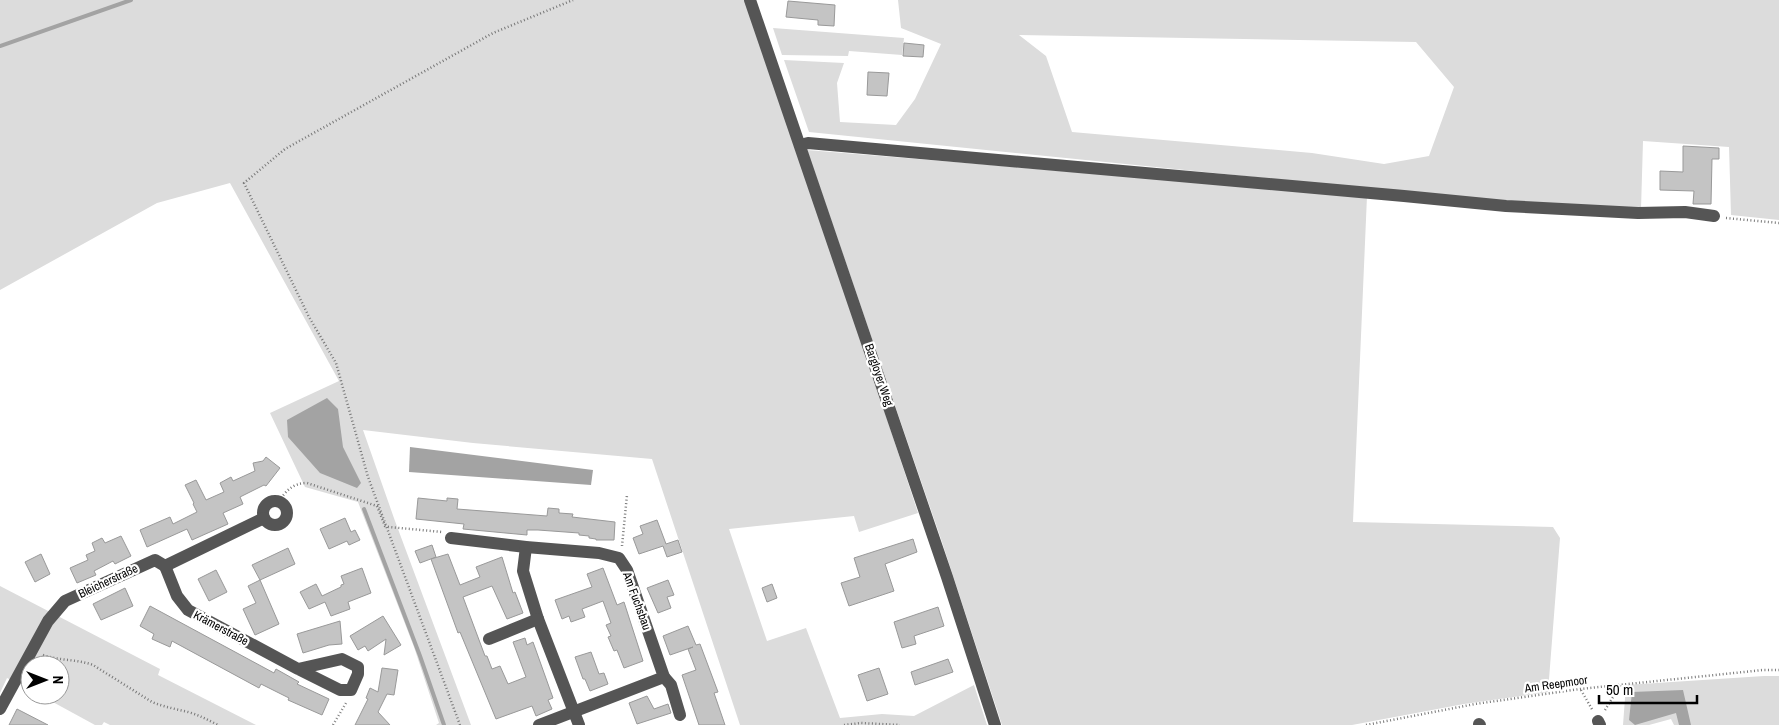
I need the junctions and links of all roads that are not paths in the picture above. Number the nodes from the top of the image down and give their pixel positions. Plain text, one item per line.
1 (750, 0) edge
2 (800, 145) junction
3 (1714, 216) road end
4 (264, 518) junction
5 (451, 538) road end
6 (526, 547) junction
7 (165, 566) junction
8 (538, 619) junction
9 (489, 639) dead end
10 (298, 669) junction
11 (664, 677) junction
12 (0, 709) edge
13 (573, 713) junction
14 (680, 715) dead end
15 (539, 725) edge
16 (579, 725) edge
17 (995, 725) edge

1 - 2 street, Bargloyer Weg
2 - 3 street
2 - 17 street, Bargloyer Weg
4 - 4 street, Bleicherstraße
4 - 7 street, Bleicherstraße
5 - 6 street, Am Fuchsbau
6 - 8 street
6 - 11 street, Am Fuchsbau
7 - 10 street, Krämerstraße
7 - 12 street, Bleicherstraße
8 - 9 street
8 - 13 street
10 - 10 street, Krämerstraße
11 - 13 street
11 - 14 street, Am Fuchsbau
13 - 15 street
13 - 16 street

